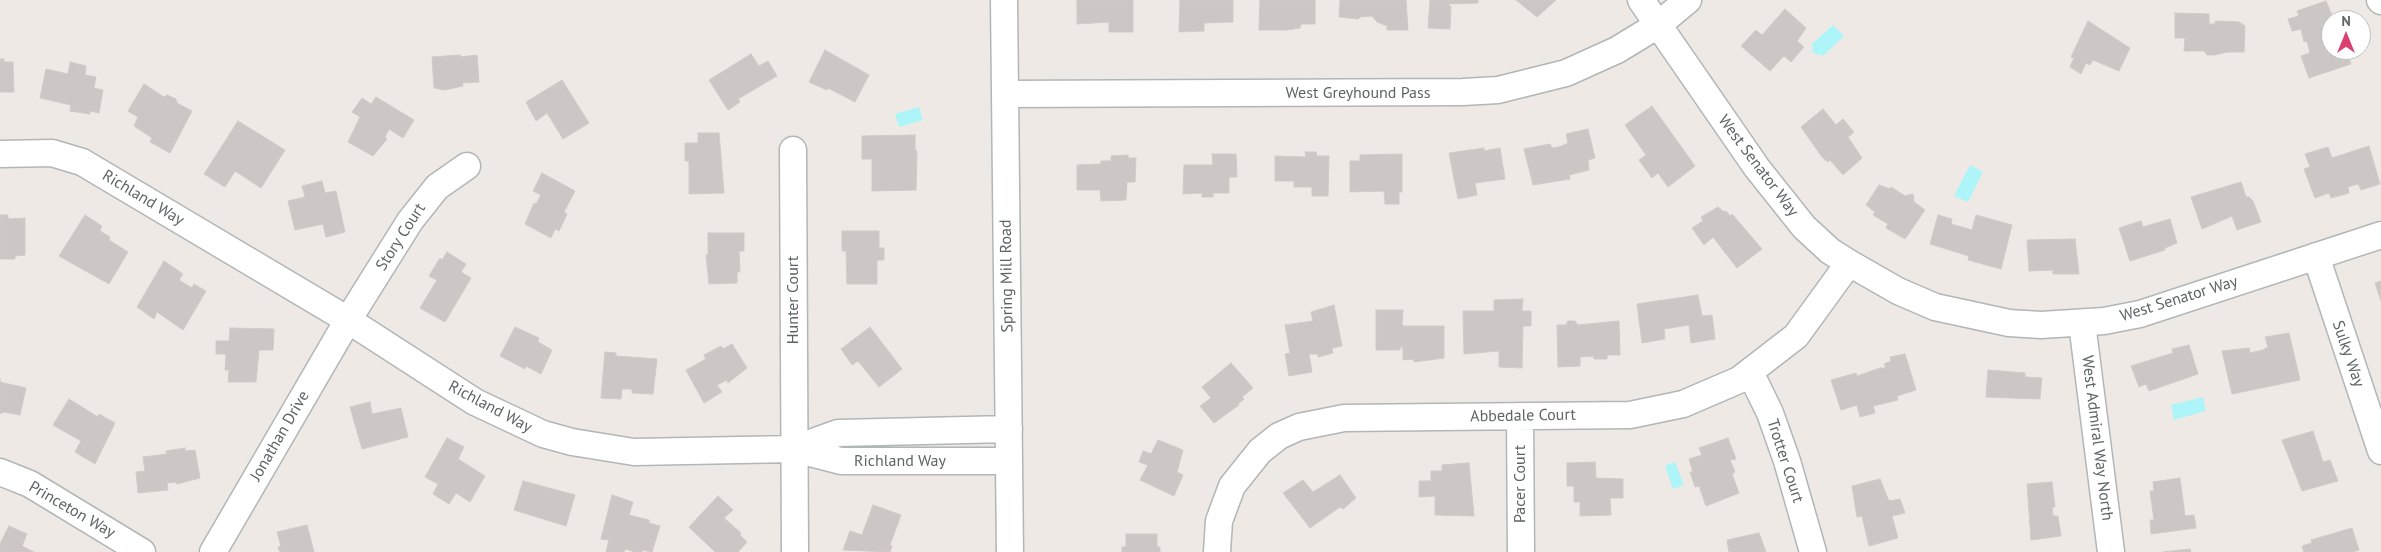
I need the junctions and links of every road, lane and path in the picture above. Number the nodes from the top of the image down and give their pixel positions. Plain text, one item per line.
1 (1004, 0) edge
2 (1641, 0) edge
3 (1688, 0) edge
4 (1658, 25) junction
5 (1005, 94) junction
6 (793, 150) dead end
7 (0, 154) edge
8 (467, 166) dead end
9 (2381, 235) edge
10 (2316, 256) junction
11 (1849, 263) junction
12 (348, 320) junction
13 (2082, 323) junction
14 (1750, 372) junction
15 (1520, 416) junction
16 (1009, 429) junction
17 (794, 449) junction
18 (2381, 451) edge
19 (1009, 461) junction
20 (0, 472) edge
21 (142, 552) edge
22 (213, 552) edge
23 (795, 552) edge
24 (1010, 552) edge
25 (1216, 552) edge
26 (1521, 552) edge
27 (1813, 552) edge
28 (2111, 552) edge

1 - 5 street, Spring Mill Road
2 - 4 street, West Senator Way
3 - 4 street, West Greyhound Pass
4 - 5 street, West Greyhound Pass
4 - 11 street, West Senator Way
5 - 16 street, Spring Mill Road
6 - 17 street, Hunter Court
7 - 12 street, Richland Way
8 - 12 street, Story Court
9 - 10 street, West Senator Way
10 - 13 street, West Senator Way
10 - 18 street, Sulky Way
11 - 13 street, West Senator Way
11 - 14 street, Abbedale Court
12 - 17 street, Richland Way
12 - 22 street, Jonathan Drive
13 - 28 street, West Admiral Way North
14 - 15 street, Abbedale Court
14 - 27 street, Trotter Court
15 - 25 street, Abbedale Court
15 - 26 street, Pacer Court
16 - 17 street
16 - 19 street, Spring Mill Road
17 - 19 street, Richland Way
17 - 23 street, Hunter Court
19 - 24 street, Spring Mill Road
20 - 21 street, Princeton Way

